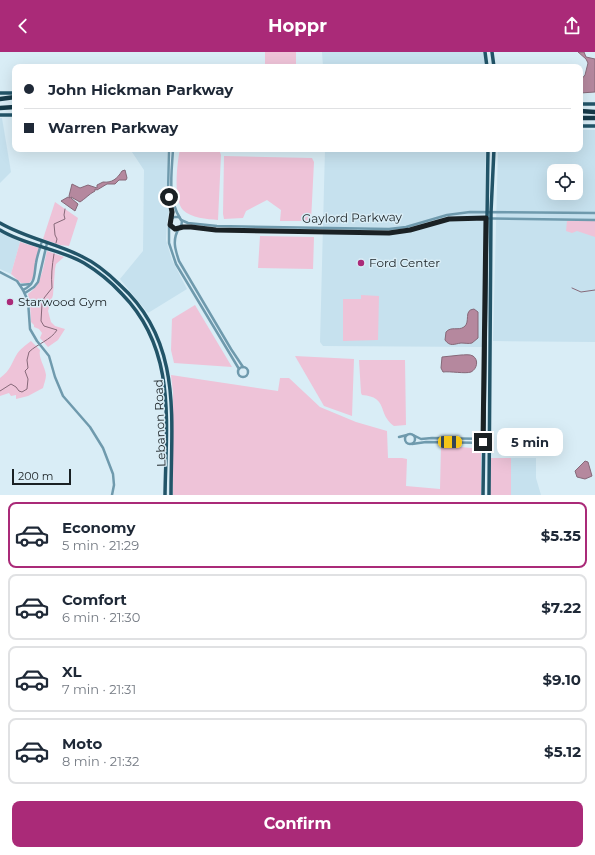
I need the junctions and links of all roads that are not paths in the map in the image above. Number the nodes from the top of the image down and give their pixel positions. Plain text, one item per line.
1 (485, 52) edge
2 (492, 52) edge
3 (487, 64) edge
4 (494, 64) edge
5 (0, 93) edge
6 (12, 93) edge
7 (0, 99) edge
8 (12, 99) edge
9 (583, 104) edge
10 (595, 104) edge
11 (0, 108) edge
12 (12, 108) edge
13 (583, 111) edge
14 (595, 112) edge
15 (0, 115) edge
16 (12, 115) edge
17 (583, 118) edge
18 (595, 118) edge
19 (583, 126) edge
20 (595, 126) edge
21 (169, 152) edge
22 (173, 152) edge
23 (494, 152) edge
24 (488, 154) joint
25 (494, 174) junction
26 (169, 175) junction
27 (172, 176) junction
28 (486, 212) junction
29 (491, 212) junction
30 (565, 213) junction
31 (595, 213) edge
32 (441, 217) junction
33 (486, 218) junction
34 (491, 218) junction
35 (181, 219) junction
36 (442, 220) junction
37 (565, 220) junction
38 (595, 220) edge
39 (170, 221) junction
40 (0, 223) edge
41 (250, 227) junction
42 (180, 228) junction
43 (211, 228) junction
44 (394, 229) junction
45 (0, 230) edge
46 (250, 231) junction
47 (366, 231) junction
48 (384, 233) junction
49 (42, 241) junction
50 (47, 243) junction
51 (41, 246) junction
52 (46, 248) junction
53 (81, 256) junction
54 (78, 260) junction
55 (485, 260) junction
56 (0, 272) edge
57 (35, 276) junction
58 (39, 277) junction
59 (490, 278) junction
60 (32, 283) junction
61 (120, 284) junction
62 (20, 285) junction
63 (35, 286) junction
64 (116, 288) junction
65 (23, 290) junction
66 (25, 293) junction
67 (243, 367) junction
68 (239, 368) junction
69 (407, 435) junction
70 (413, 435) junction
71 (435, 440) junction
72 (483, 441) junction
73 (490, 441) junction
74 (407, 444) junction
75 (412, 444) junction
76 (112, 495) edge
77 (165, 495) edge
78 (171, 495) edge
79 (483, 495) edge
80 (489, 495) edge

1 - 3 main road
2 - 4 main road
5 - 6 main road
7 - 8 highway
9 - 10 main road
11 - 12 highway
13 - 14 highway
15 - 16 main road
17 - 18 highway
19 - 20 main road
21 - 26 street
22 - 27 street
23 - 25 main road
24 - 25 main road
24 - 28 main road
25 - 29 main road
26 - 27 street
26 - 39 street
27 - 35 street
28 - 29 street, Gaylord Parkway
28 - 32 street, Gaylord Parkway
28 - 33 main road
29 - 30 street, Gaylord Parkway
29 - 34 main road
30 - 31 street, Gaylord Parkway
30 - 37 street
32 - 36 street
32 - 44 street, Gaylord Parkway
33 - 34 street, Gaylord Parkway
33 - 36 street, Gaylord Parkway
33 - 55 main road
34 - 37 street, Gaylord Parkway
34 - 59 main road
35 - 39 street
35 - 42 street
35 - 43 street, Gaylord Parkway
36 - 48 street, Gaylord Parkway
37 - 38 street, Gaylord Parkway
39 - 42 street
39 - 68 street
40 - 49 main road, Lebanon Road
41 - 43 street, Gaylord Parkway
41 - 46 street
41 - 47 street, Gaylord Parkway
42 - 43 street, Gaylord Parkway
42 - 67 street
43 - 46 street, Gaylord Parkway
44 - 47 street, Gaylord Parkway
44 - 48 street
45 - 51 main road, Lebanon Road
46 - 47 street, Gaylord Parkway
47 - 48 street, Gaylord Parkway
49 - 50 main road, Lebanon Road
49 - 51 street
50 - 52 street
50 - 53 main road, Lebanon Road
51 - 52 main road, Lebanon Road
51 - 57 street
52 - 54 main road, Lebanon Road
52 - 58 street
53 - 54 main road
53 - 61 main road, Lebanon Road
54 - 64 main road, Lebanon Road
55 - 59 main road
55 - 72 main road
56 - 62 street
57 - 58 street
57 - 60 street
58 - 63 street
59 - 73 main road
60 - 62 street
60 - 63 street
60 - 65 street
61 - 64 main road
61 - 78 main road, Lebanon Road
62 - 65 street
63 - 66 street
64 - 77 main road, Lebanon Road
65 - 66 street
66 - 76 street
67 - 68 street
67 - 68 street
69 - 70 street
69 - 74 street
69 - 74 street
70 - 71 street
70 - 75 street
71 - 72 street
71 - 75 street
72 - 73 street
72 - 79 main road
73 - 80 main road
74 - 75 street

